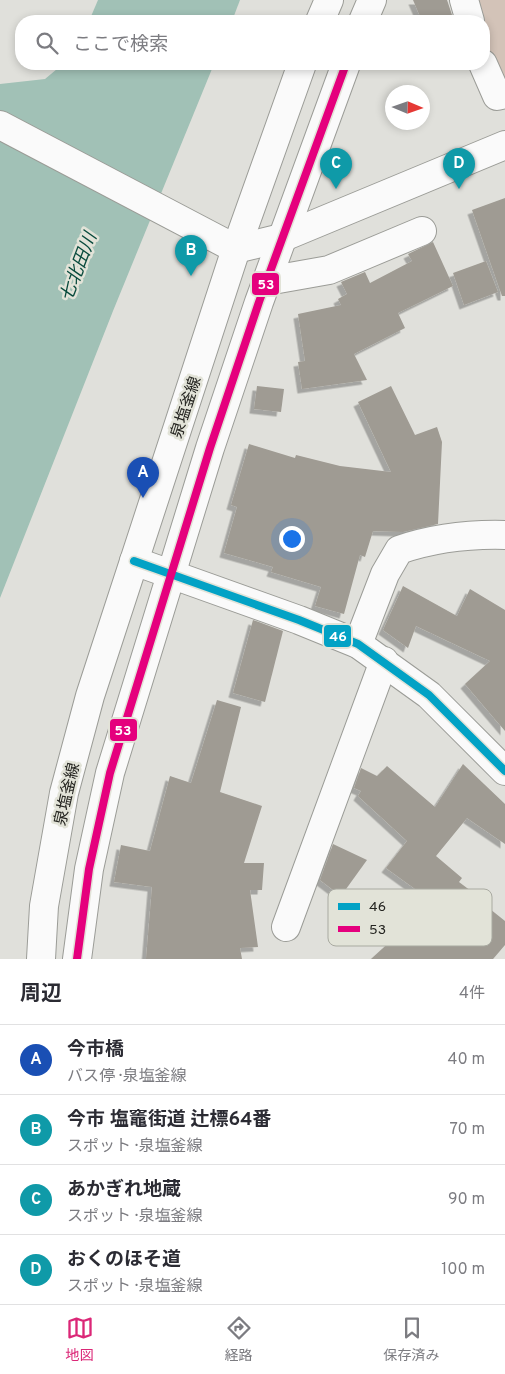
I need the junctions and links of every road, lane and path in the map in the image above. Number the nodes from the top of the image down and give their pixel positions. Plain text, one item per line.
1 (329, 0) edge
2 (372, 0) edge
3 (464, 0) edge
4 (323, 15) edge
5 (366, 15) edge
6 (468, 15) edge
7 (300, 70) edge
8 (344, 70) edge
9 (486, 70) edge
10 (505, 94) edge
11 (0, 125) edge
12 (505, 144) edge
13 (422, 231) dead end
14 (292, 233) junction
15 (236, 249) junction
16 (267, 281) junction
17 (505, 535) edge
18 (134, 561) junction
19 (172, 573) junction
20 (358, 644) junction
21 (384, 661) junction
22 (505, 771) edge
23 (286, 927) dead end
24 (41, 959) edge
25 (77, 959) edge

1 - 4 main road
2 - 5 main road
3 - 6 main road
7 - 15 main road, 泉塩釜線
8 - 14 main road
9 - 10 main road
11 - 15 main road
12 - 14 main road
13 - 16 main road
14 - 15 main road
14 - 16 main road
15 - 18 main road, 泉塩釜線
16 - 19 main road
17 - 20 main road
18 - 19 main road
18 - 24 main road, 泉塩釜線
19 - 20 main road
19 - 25 main road
20 - 21 main road
21 - 22 main road
21 - 23 main road

